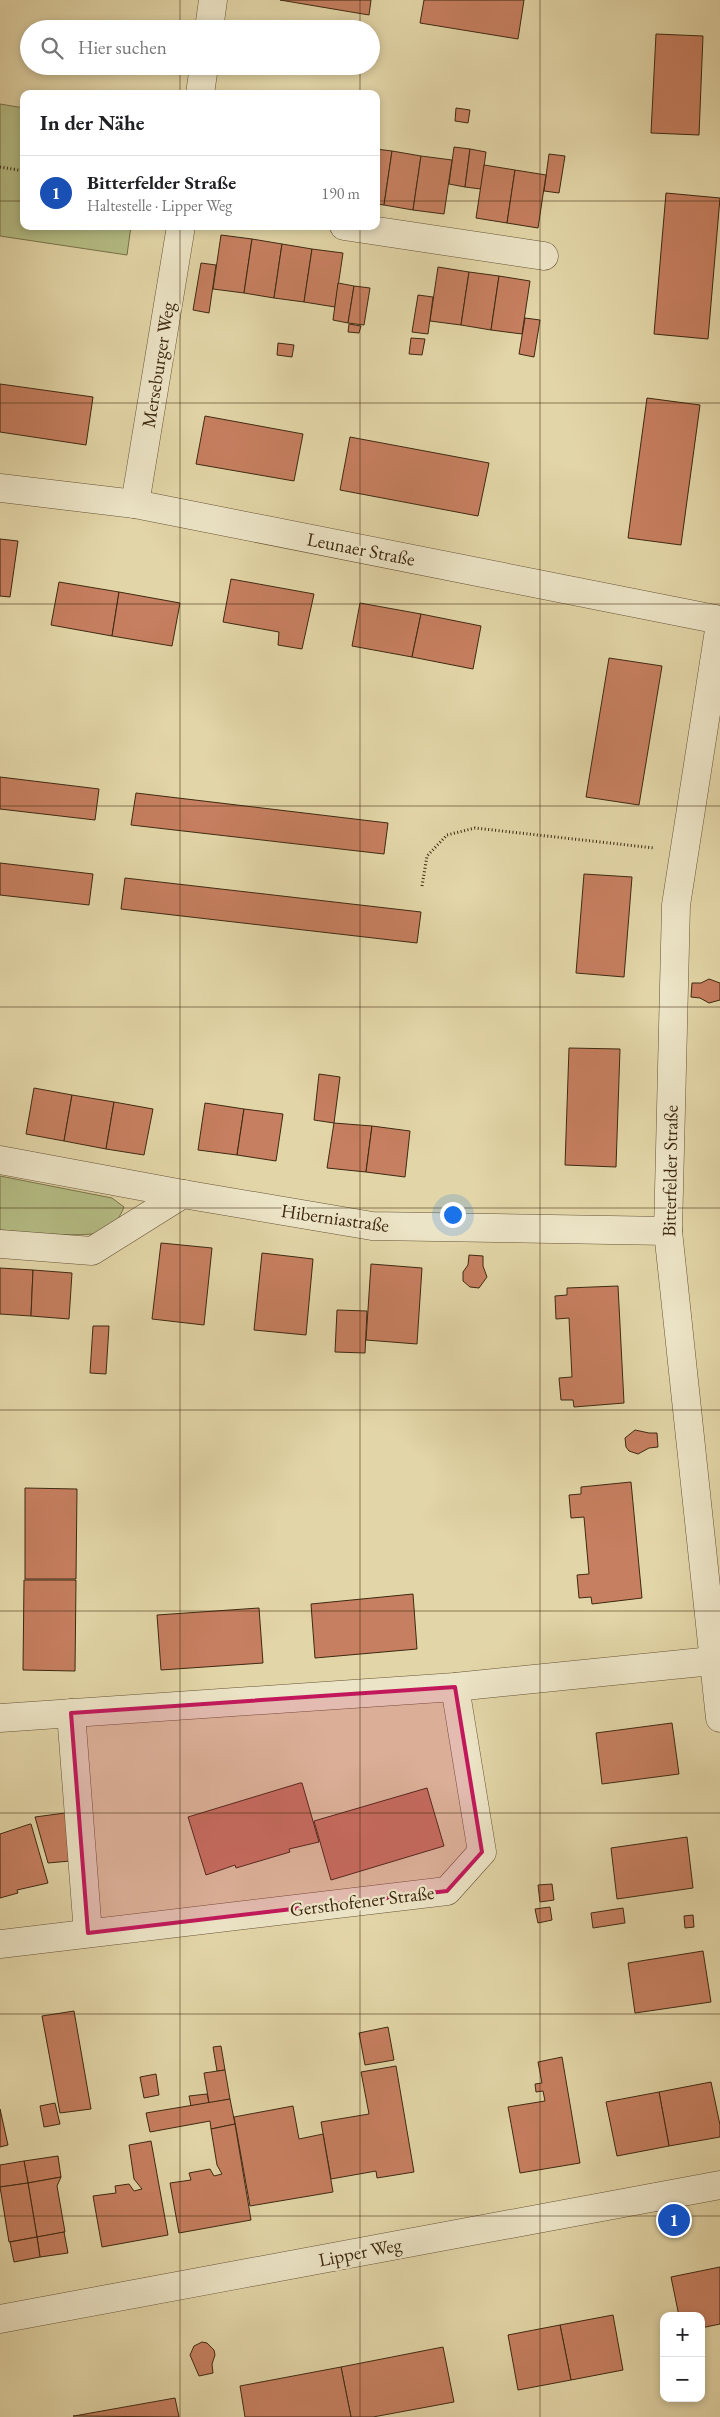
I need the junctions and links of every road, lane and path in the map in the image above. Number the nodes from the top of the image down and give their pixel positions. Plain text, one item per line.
1 (213, 0) edge
2 (210, 20) edge
3 (203, 75) edge
4 (201, 90) edge
5 (0, 167) edge
6 (20, 170) edge
7 (180, 230) edge
8 (371, 230) edge
9 (544, 256) dead end
10 (0, 488) edge
11 (135, 504) junction
12 (720, 620) edge
13 (720, 624) edge
14 (684, 851) junction
15 (422, 886) dead end
16 (0, 1160) edge
17 (183, 1194) junction
18 (668, 1231) junction
19 (0, 1244) edge
20 (712, 1662) junction
21 (454, 1687) junction
22 (72, 1713) junction
23 (0, 1718) edge
24 (720, 1718) edge
25 (88, 1933) junction
26 (0, 1944) edge
27 (720, 2185) edge
28 (0, 2319) edge

1 - 2 street
3 - 4 street
5 - 6 path
7 - 11 street, Merseburger Weg
8 - 9 street
10 - 11 street, Leunaer Straße
11 - 12 street, Leunaer Straße
13 - 14 street, Bitterfelder Straße
14 - 15 path
14 - 18 street, Bitterfelder Straße
16 - 17 street, Hiberniastraße
17 - 18 street, Hiberniastraße
17 - 19 street
18 - 20 street, Bitterfelder Straße
20 - 21 street
20 - 24 street, Bitterfelder Straße
21 - 22 street
21 - 25 street, Gersthofener Straße
22 - 23 street
22 - 25 street
25 - 26 street, Gersthofener Straße
27 - 28 street, Lipper Weg

